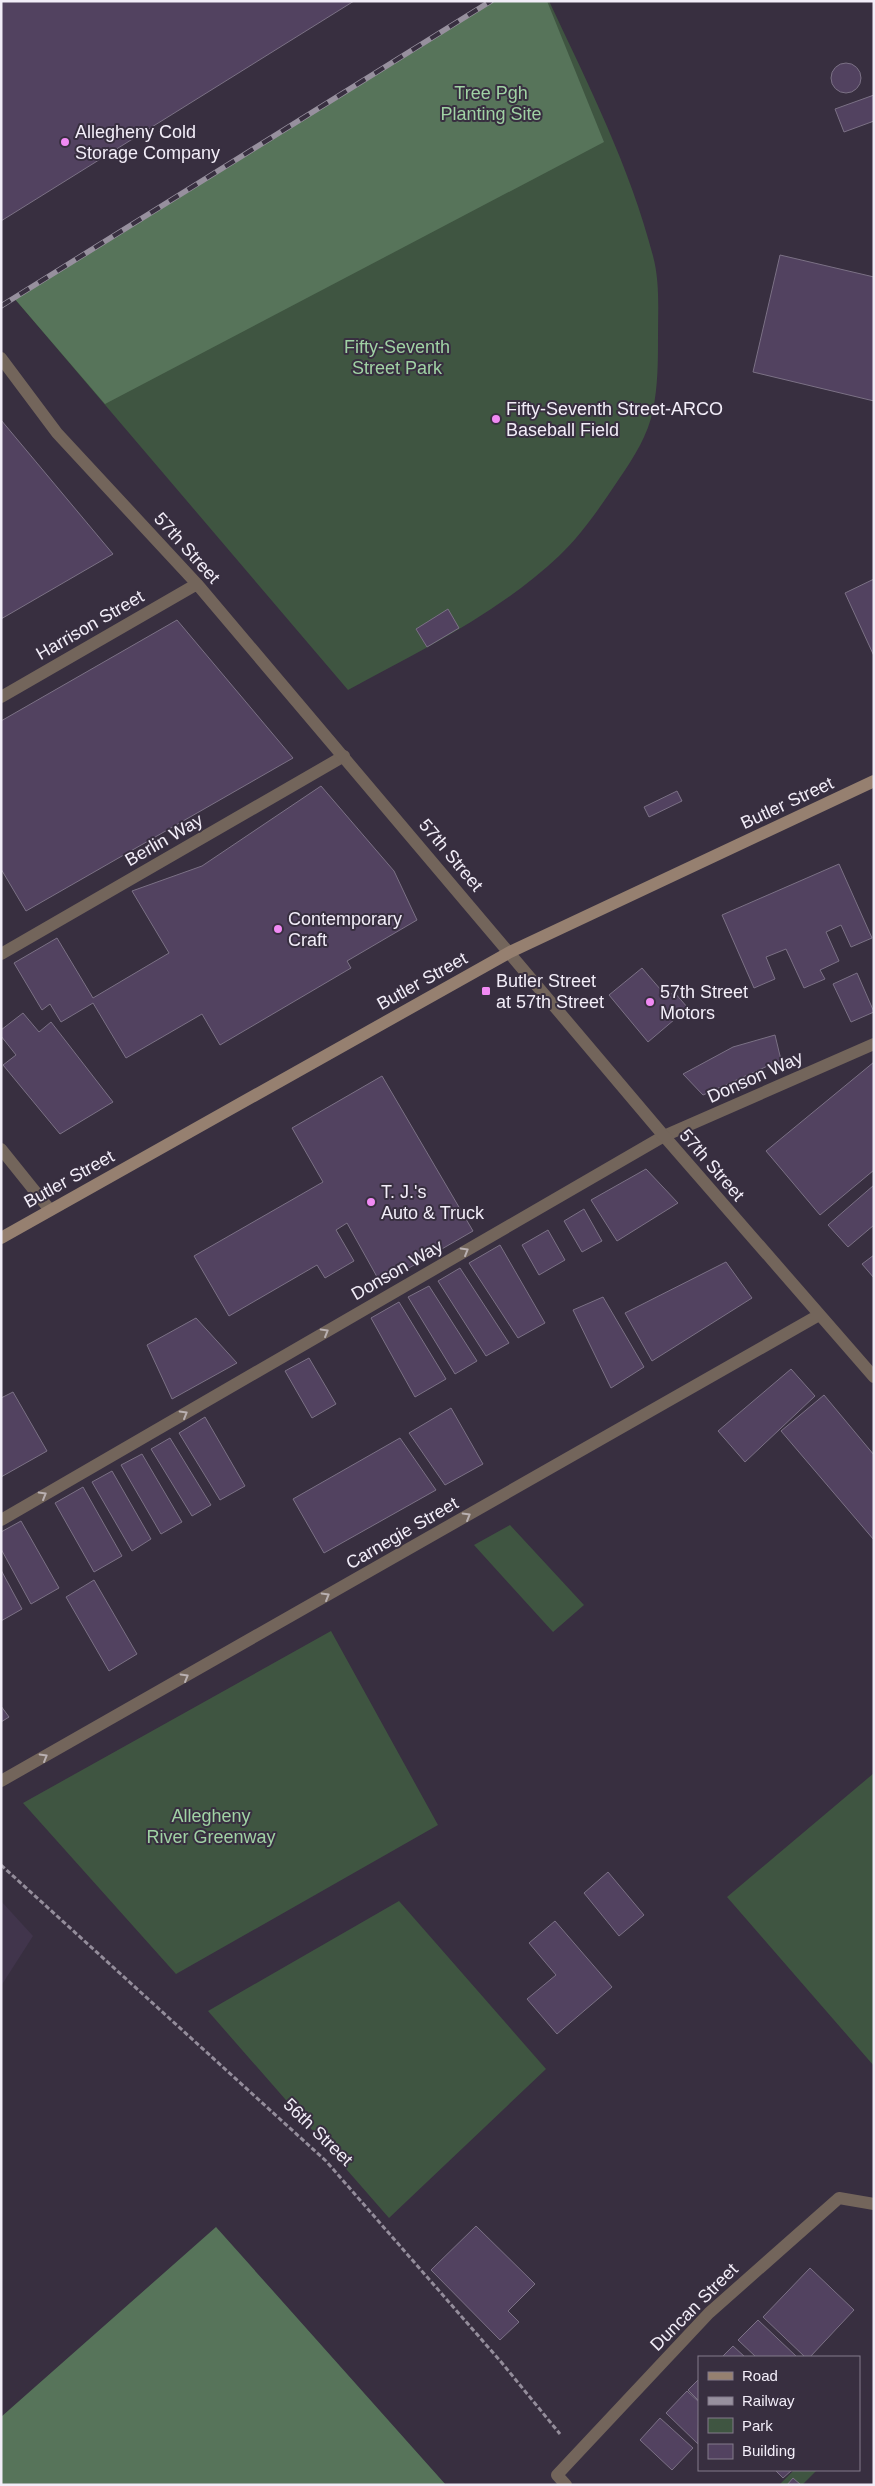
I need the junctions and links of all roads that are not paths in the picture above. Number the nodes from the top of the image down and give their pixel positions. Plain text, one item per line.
1 (1, 358) edge
2 (197, 584) junction
3 (1, 696) edge
4 (344, 756) junction
5 (874, 781) edge
6 (510, 952) junction
7 (1, 954) edge
8 (874, 1044) edge
9 (664, 1136) junction
10 (1, 1149) edge
11 (50, 1210) junction
12 (1, 1238) edge
13 (819, 1315) junction
14 (874, 1377) edge
15 (1, 1520) edge
16 (1, 1781) edge
17 (874, 2204) edge
18 (566, 2485) edge

1 - 2 street, 57th Street
2 - 3 street, Harrison Street
2 - 4 street, 57th Street
4 - 6 street, 57th Street
4 - 7 street, Berlin Way
5 - 6 main road, Butler Street
6 - 9 street, 57th Street
6 - 11 main road, Butler Street
8 - 9 street, Donson Way
9 - 13 street, 57th Street
15 -> 9 street, Donson Way
10 - 11 street
11 - 12 main road, Butler Street
13 - 14 street, 57th Street
16 -> 13 street, Carnegie Street
17 - 18 street, Duncan Street

